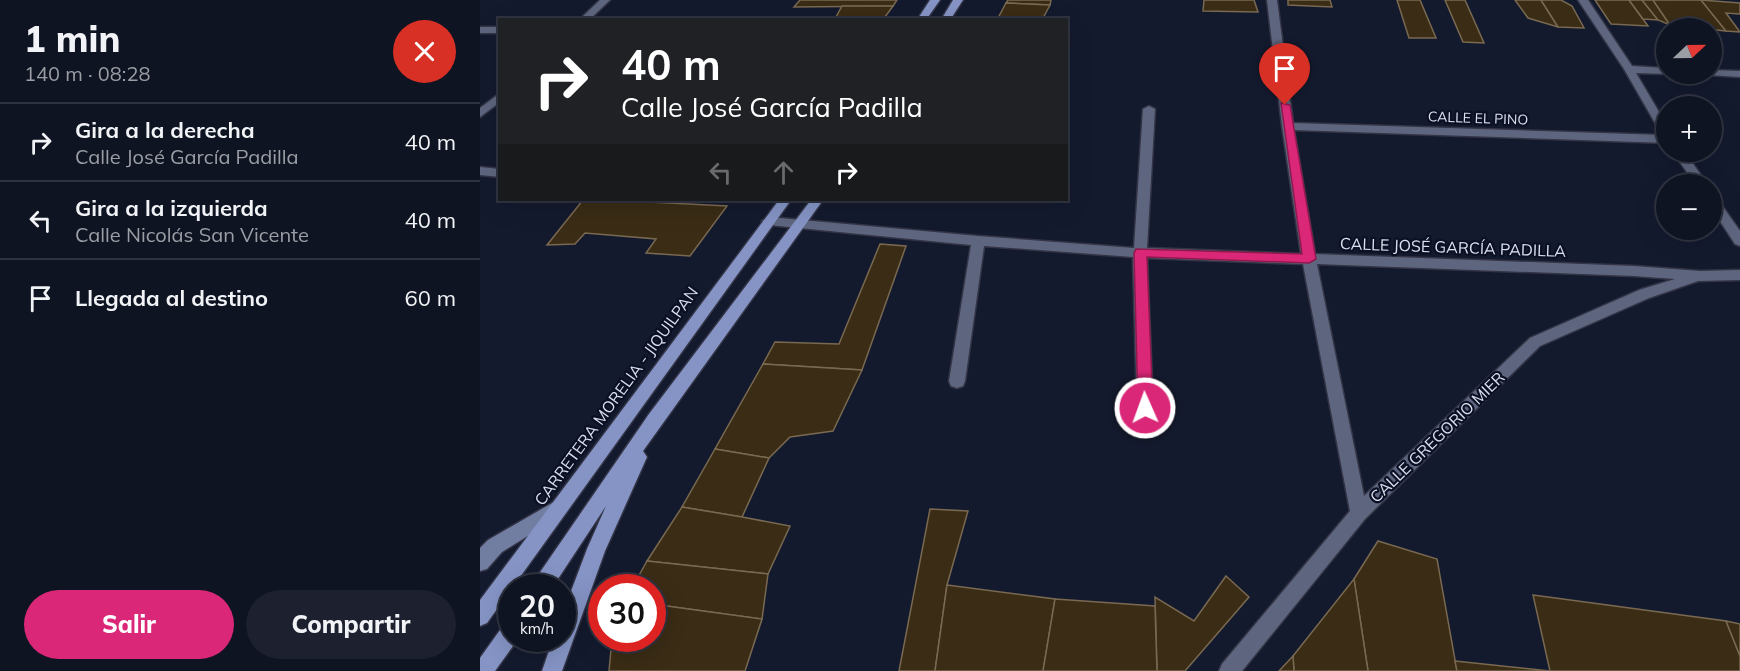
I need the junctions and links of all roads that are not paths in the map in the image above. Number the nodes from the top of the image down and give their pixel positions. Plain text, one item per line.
1 (605, 0) edge
2 (935, 0) edge
3 (958, 0) edge
4 (1272, 0) edge
5 (1583, 0) edge
6 (585, 18) edge
7 (922, 18) edge
8 (946, 18) edge
9 (480, 30) edge
10 (498, 30) edge
11 (1629, 69) junction
12 (1656, 70) edge
13 (1722, 73) edge
14 (1740, 74) edge
15 (498, 98) edge
16 (1149, 109) dead end
17 (480, 114) edge
18 (1656, 116) edge
19 (1288, 126) junction
20 (1656, 139) edge
21 (480, 171) edge
22 (498, 172) edge
23 (784, 201) edge
24 (817, 201) edge
25 (1722, 215) edge
26 (769, 221) junction
27 (797, 225) junction
28 (978, 241) junction
29 (1740, 241) edge
30 (1140, 253) junction
31 (1309, 259) junction
32 (1740, 275) edge
33 (1700, 276) junction
34 (957, 381) dead end
35 (1145, 408) dead end
36 (654, 419) junction
37 (564, 504) junction
38 (1359, 513) junction
39 (480, 562) edge
40 (550, 574) edge
41 (480, 616) edge
42 (498, 650) edge
43 (487, 665) edge
44 (552, 671) edge
45 (1229, 671) edge

1 - 6 street
2 - 7 main road
3 - 8 main road
4 - 19 street
5 - 11 street
9 - 10 street
11 - 12 street
11 - 18 street
13 - 14 street
15 - 17 street
16 - 30 street
19 - 20 street, CALLE EL PINO
19 - 31 street
21 - 22 street
23 - 26 main road, CARRETERA MORELIA - JIQUILPAN
24 - 27 main road
25 - 29 street
26 - 27 street, CALLE JOSÉ GARCÍA PADILLA
26 - 37 main road, CARRETERA MORELIA - JIQUILPAN
27 - 28 street, CALLE JOSÉ GARCÍA PADILLA
27 - 36 main road
28 - 30 street, CALLE JOSÉ GARCÍA PADILLA
28 - 34 street
30 - 31 street, CALLE JOSÉ GARCÍA PADILLA
30 - 35 street
31 - 33 street, CALLE JOSÉ GARCÍA PADILLA
31 - 38 street
32 - 33 street, CALLE JOSÉ GARCÍA PADILLA
33 - 38 street, CALLE GREGORIO MIER
36 - 40 main road
36 - 44 main road
37 - 39 street
37 - 41 main road, CARRETERA MORELIA - JIQUILPAN
38 - 45 street, CALLE GREGORIO MIER
42 - 43 main road

